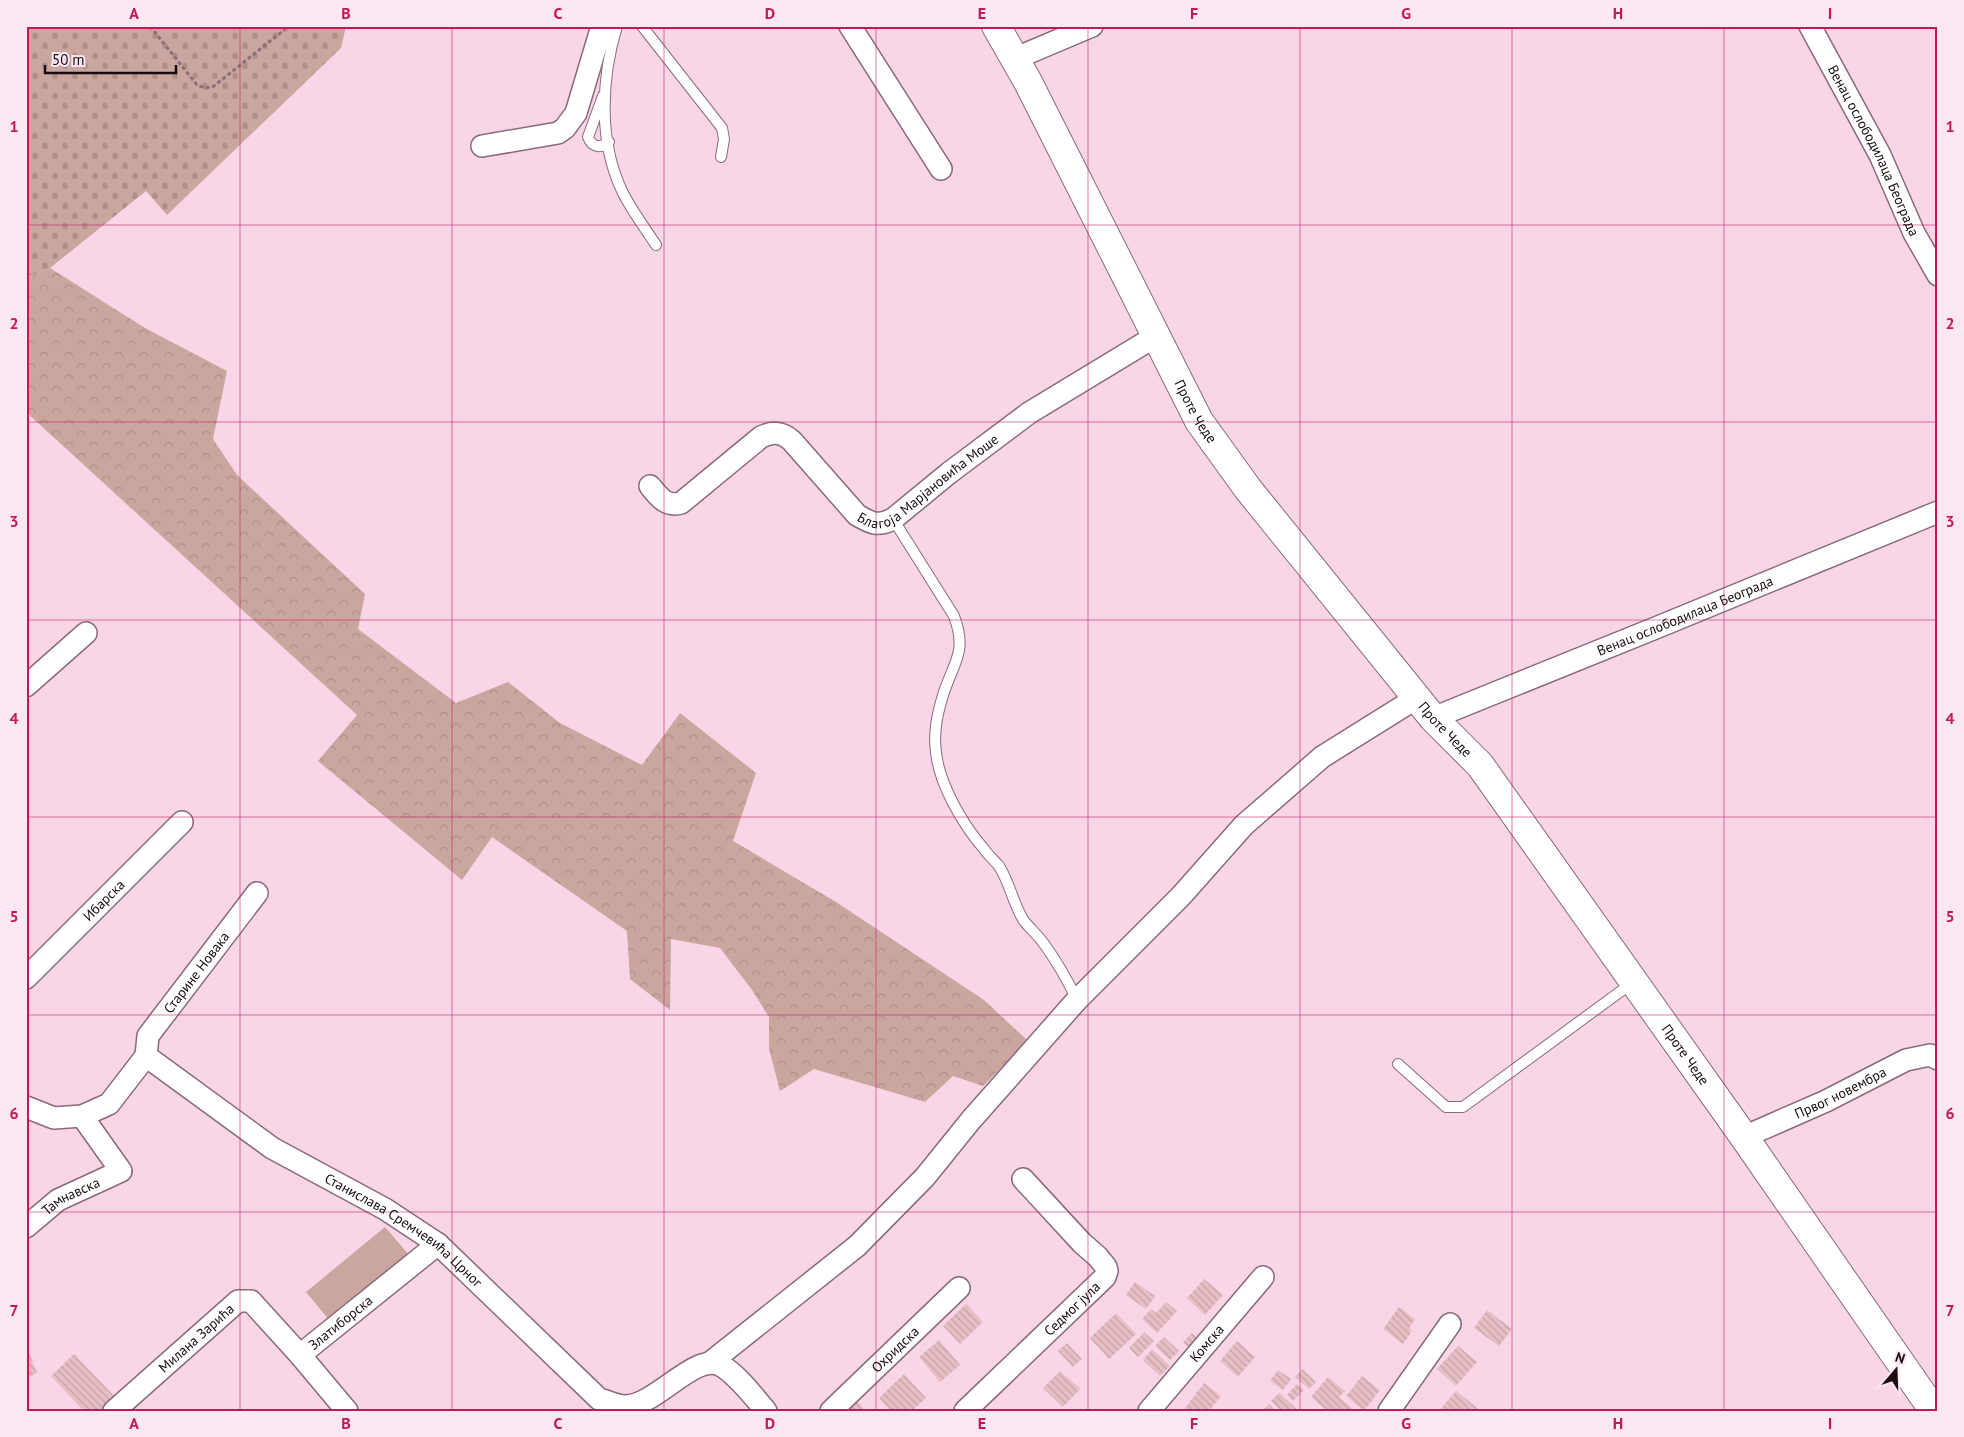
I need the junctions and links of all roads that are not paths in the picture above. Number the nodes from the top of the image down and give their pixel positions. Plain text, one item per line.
1 (602, 26) edge
2 (617, 26) edge
3 (642, 26) edge
4 (850, 26) edge
5 (996, 26) edge
6 (1092, 26) edge
7 (1810, 26) edge
8 (1014, 59) junction
9 (605, 92) junction
10 (609, 142) junction
11 (482, 146) dead end
12 (721, 157) dead end
13 (941, 169) dead end
14 (656, 246) dead end
15 (1938, 275) edge
16 (1156, 336) junction
17 (650, 486) dead end
18 (1938, 512) edge
19 (893, 519) junction
20 (86, 633) dead end
21 (26, 686) edge
22 (1425, 707) junction
23 (182, 822) dead end
24 (257, 893) dead end
25 (26, 978) edge
26 (1634, 982) junction
27 (1077, 1000) junction
28 (146, 1056) junction
29 (1938, 1059) edge
30 (1398, 1064) dead end
31 (26, 1107) edge
32 (82, 1116) junction
33 (1744, 1137) junction
34 (1023, 1179) dead end
35 (26, 1227) edge
36 (438, 1244) junction
37 (1263, 1277) dead end
38 (959, 1288) dead end
39 (1450, 1324) dead end
40 (300, 1355) junction
41 (711, 1362) junction
42 (114, 1411) edge
43 (347, 1411) edge
44 (766, 1411) edge
45 (831, 1411) edge
46 (965, 1411) edge
47 (1150, 1411) edge
48 (1389, 1411) edge
49 (1934, 1411) edge

1 - 11 street
2 - 9 lane
3 - 12 lane
4 - 13 street
5 - 8 street, Проте Чеде
6 - 8 street
7 - 15 street, Венац ослободилаца Београда
8 - 16 street, Проте Чеде
9 - 10 lane
9 - 10 lane
10 - 14 lane
16 - 19 street, Благоја Марјановића Моше
16 - 22 street, Проте Чеде
17 - 19 street, Благоја Марјановића Моше
18 - 22 street, Венац ослободилаца Београда
19 - 27 lane
20 - 21 street
22 - 26 street, Проте Чеде
22 - 27 street, Венац ослободилаца Београда
23 - 25 street, Ибарска
24 - 28 street, Старине Новака
26 - 30 lane
26 - 33 street, Проте Чеде
27 - 41 street, Станислава Сремчевића Црног
28 - 32 street
28 - 36 street, Станислава Сремчевића Црног
29 - 33 street, Првог новембра
31 - 32 street
32 - 35 street, Тамнавска
33 - 49 street, Проте Чеде
34 - 46 street, Седмог јула
36 - 40 street, Златиборска
36 - 41 street, Станислава Сремчевића Црног
37 - 47 street, Комска
38 - 45 street, Охридска
39 - 48 street
40 - 42 street, Милана Зарића
40 - 43 street, Златиборска
41 - 44 street

